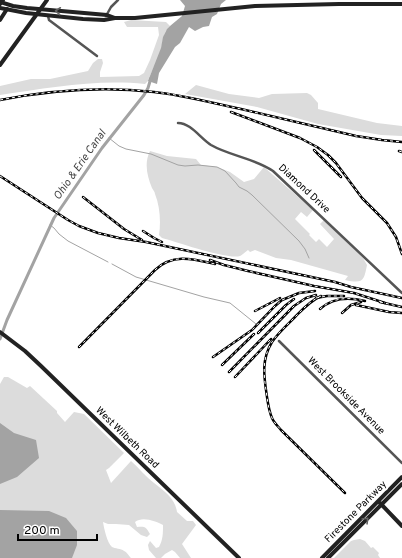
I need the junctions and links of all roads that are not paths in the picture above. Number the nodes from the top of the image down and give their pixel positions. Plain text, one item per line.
1 (3, 0) edge
2 (47, 0) edge
3 (118, 0) edge
4 (301, 0) edge
5 (389, 2) edge
6 (0, 3) edge
7 (402, 4) edge
8 (8, 5) junction
9 (300, 5) junction
10 (0, 8) edge
11 (40, 9) junction
12 (7, 10) junction
13 (36, 14) junction
14 (48, 15) junction
15 (107, 15) junction
16 (115, 18) junction
17 (0, 20) edge
18 (104, 20) junction
19 (97, 56) dead end
20 (0, 65) edge
21 (178, 124) dead end
22 (402, 293) edge
23 (0, 332) edge
24 (278, 341) dead end
25 (402, 463) edge
26 (402, 477) edge
27 (402, 484) edge
28 (378, 501) junction
29 (381, 505) junction
30 (402, 526) edge
31 (239, 558) edge
32 (322, 558) edge
33 (328, 558) edge

1 - 6 main road, bridge
2 - 11 main road
3 - 15 street
4 - 9 main road
5 - 7 main road
5 - 9 main road
6 - 8 main road
8 - 11 main road
8 - 12 main road
9 - 16 main road
10 - 12 main road
11 - 13 main road
15 -> 11 main road
12 - 13 main road
12 - 17 main road
13 - 14 main road
13 - 20 main road
14 - 18 main road
14 - 19 street
15 - 16 main road
15 - 18 street
16 - 18 main road
21 - 22 street, Diamond Drive
23 - 31 main road, West Wilbeth Road
24 - 25 street, West Brookside Avenue
26 - 28 main road, Firestone Parkway
27 - 29 main road, Firestone Parkway
28 - 29 main road
28 - 32 main road, Firestone Parkway
29 - 30 main road
33 -> 29 main road, Firestone Parkway

